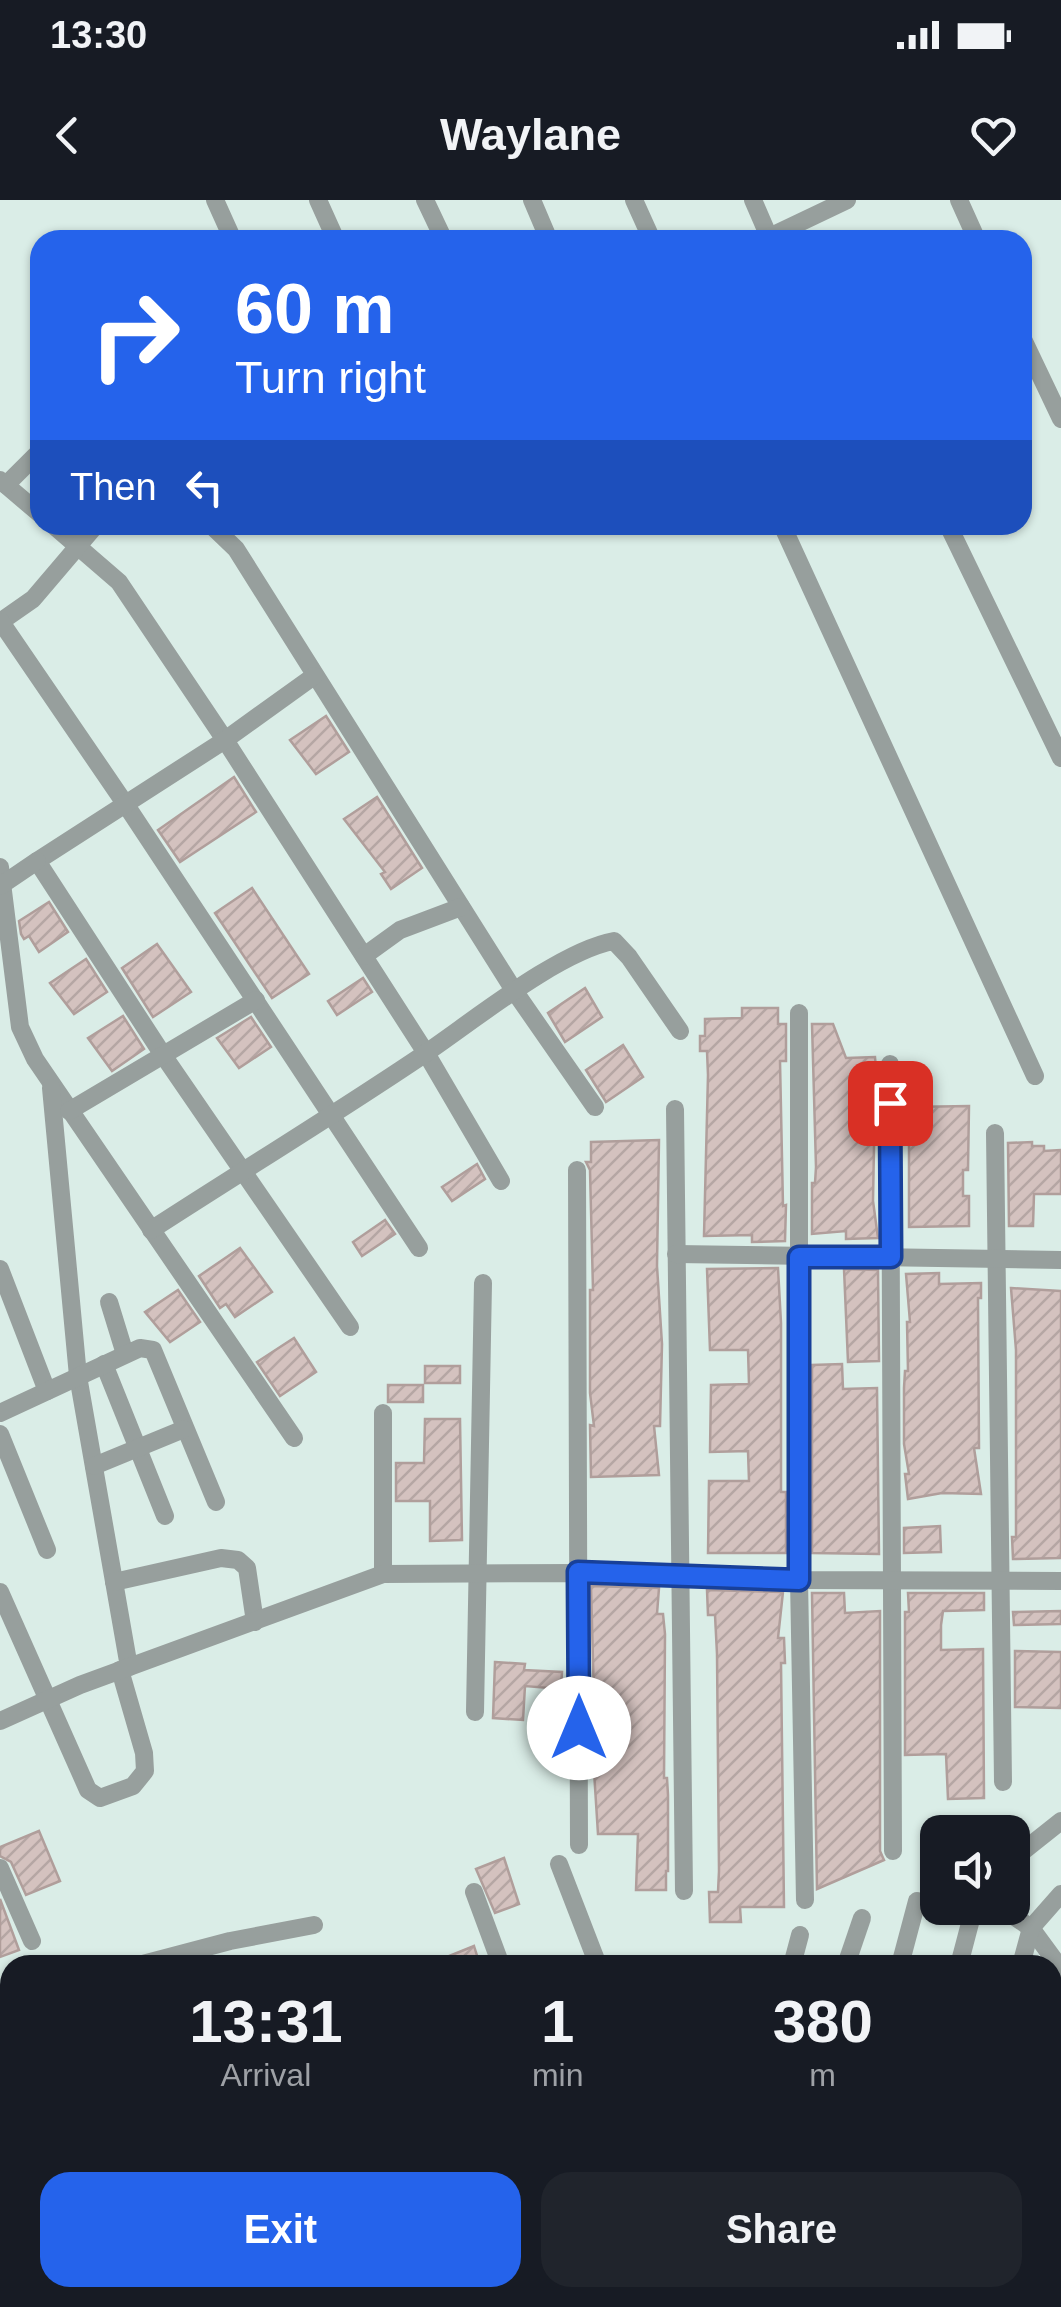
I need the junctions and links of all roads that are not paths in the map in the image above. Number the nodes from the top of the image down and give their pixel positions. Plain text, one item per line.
1 (215, 200) edge
2 (318, 200) edge
3 (425, 200) edge
4 (532, 200) edge
5 (634, 200) edge
6 (753, 200) edge
7 (846, 200) edge
8 (959, 200) edge
9 (801, 222) junction
10 (228, 230) edge
11 (332, 230) edge
12 (439, 230) edge
13 (545, 230) edge
14 (648, 230) edge
15 (763, 230) edge
16 (785, 230) edge
17 (805, 230) edge
18 (973, 230) edge
19 (1032, 357) edge
20 (1061, 419) edge
21 (30, 459) edge
22 (3, 482) edge
23 (30, 505) edge
24 (65, 535) edge
25 (87, 535) edge
26 (222, 535) edge
27 (787, 535) edge
28 (953, 535) edge
29 (78, 546) junction
30 (0, 622) edge
31 (314, 676) junction
32 (225, 740) junction
33 (1061, 758) edge
34 (126, 805) junction
35 (37, 861) junction
36 (1, 879) edge
37 (461, 907) junction
38 (364, 956) junction
39 (516, 992) junction
40 (256, 1000) junction
41 (799, 1013) dead end
42 (680, 1031) dead end
43 (426, 1053) junction
44 (163, 1055) junction
45 (890, 1064) dead end
46 (1036, 1076) dead end
47 (50, 1083) junction
48 (596, 1107) dead end
49 (675, 1109) dead end
50 (69, 1110) junction
51 (332, 1116) junction
52 (995, 1134) dead end
53 (242, 1170) junction
54 (578, 1170) dead end
55 (501, 1180) dead end
56 (151, 1230) junction
57 (418, 1248) dead end
58 (676, 1254) junction
59 (799, 1257) junction
60 (891, 1257) junction
61 (996, 1258) junction
62 (1061, 1260) edge
63 (0, 1269) edge
64 (483, 1283) dead end
65 (109, 1302) dead end
66 (350, 1327) dead end
67 (125, 1354) junction
68 (104, 1364) junction
69 (78, 1376) junction
70 (47, 1391) junction
71 (0, 1413) edge
72 (383, 1413) dead end
73 (184, 1430) junction
74 (0, 1434) edge
75 (294, 1438) dead end
76 (138, 1448) junction
77 (94, 1466) junction
78 (216, 1502) dead end
79 (164, 1516) dead end
80 (47, 1550) dead end
81 (578, 1572) junction
82 (477, 1573) junction
83 (384, 1574) junction
84 (680, 1577) junction
85 (892, 1579) junction
86 (1000, 1579) junction
87 (799, 1580) junction
88 (1061, 1581) edge
89 (114, 1582) junction
90 (0, 1592) edge
91 (255, 1622) junction
92 (125, 1668) junction
93 (50, 1698) junction
94 (475, 1712) dead end
95 (0, 1720) edge
96 (1003, 1782) dead end
97 (1061, 1821) edge
98 (579, 1845) dead end
99 (1030, 1846) edge
100 (894, 1851) dead end
101 (560, 1864) dead end
102 (0, 1868) edge
103 (684, 1890) dead end
104 (474, 1892) dead end
105 (1060, 1897) edge
106 (806, 1900) dead end
107 (918, 1901) dead end
108 (862, 1918) dead end
109 (314, 1925) dead end
110 (970, 1925) edge
111 (1027, 1925) edge
112 (1031, 1928) junction
113 (800, 1935) dead end
114 (32, 1941) dead end
115 (179, 1955) edge
116 (497, 1955) edge
117 (594, 1955) edge
118 (795, 1955) edge
119 (849, 1955) edge
120 (903, 1955) edge
121 (962, 1955) edge
122 (1024, 1955) edge
123 (1050, 1955) edge

1 - 10 street
2 - 11 street
3 - 12 street
4 - 13 street
5 - 14 street
6 - 15 street
7 - 9 street
8 - 18 street
9 - 16 street
9 - 17 street
19 - 20 street
21 - 22 street
22 - 23 street
24 - 29 street
25 - 29 street
26 - 31 street
27 - 46 street
28 - 33 street
29 - 30 street
29 - 32 street
30 - 34 street
31 - 32 street
31 - 37 street
32 - 34 street
32 - 38 street
34 - 35 street
34 - 40 street
35 - 36 street
35 - 44 street
36 - 47 street
37 - 38 street
37 - 39 street
38 - 43 street
39 - 42 street
39 - 43 street
39 - 48 street
40 - 44 street
40 - 51 street
41 - 59 street
43 - 51 street
43 - 55 street
44 - 50 street
44 - 53 street
45 - 60 street
47 - 50 street
47 - 69 street
49 - 58 street
50 - 56 street
51 - 53 street
51 - 57 street
52 - 61 street
53 - 56 street
53 - 66 street
54 - 81 street
56 - 75 street
58 - 59 street
58 - 84 street
59 - 60 street
59 - 87 street
60 - 61 street
60 - 85 street
61 - 62 street
61 - 86 street
63 - 70 street
64 - 82 street
65 - 67 street
67 - 68 street
67 - 73 street
68 - 69 street
68 - 76 street
69 - 70 street
69 - 77 street
70 - 71 street
72 - 83 street
73 - 76 street
73 - 78 street
74 - 80 street
76 - 77 street
76 - 79 street
77 - 89 street
81 - 82 street
81 - 84 street
81 - 98 street
82 - 83 street
82 - 94 street
83 - 91 street
84 - 87 street
84 - 103 street
85 - 86 street
85 - 87 street
85 - 100 street
86 - 88 street
86 - 96 street
87 - 106 street
89 - 91 street
89 - 92 street
90 - 93 street
91 - 92 street
92 - 93 street
92 - 93 street
93 - 95 street
97 - 99 street
101 - 117 street
102 - 114 street
104 - 116 street
105 - 112 street
107 - 120 street
108 - 119 street
109 - 115 street
110 - 121 street
111 - 112 street
112 - 122 street
112 - 123 street
113 - 118 street

